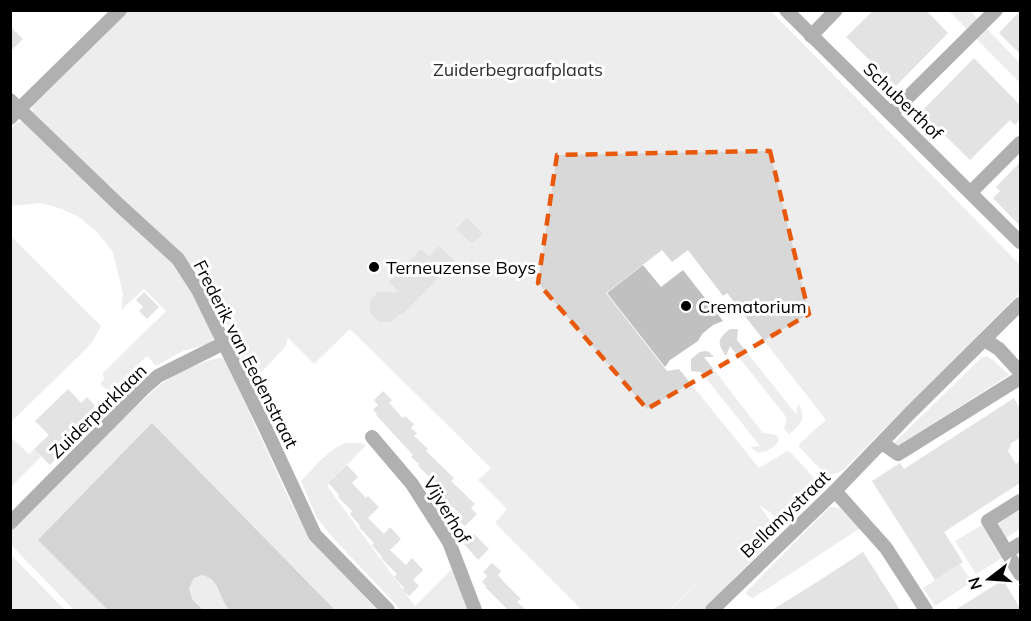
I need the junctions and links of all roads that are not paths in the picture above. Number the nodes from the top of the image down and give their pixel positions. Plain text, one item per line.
1 (120, 10) edge
2 (786, 10) edge
3 (836, 10) edge
4 (996, 10) edge
5 (811, 36) junction
6 (14, 109) edge
7 (891, 114) junction
8 (1020, 143) edge
9 (971, 192) junction
10 (1020, 242) edge
11 (1020, 304) edge
12 (985, 340) junction
13 (224, 343) junction
14 (1020, 372) edge
15 (1020, 378) edge
16 (372, 437) dead end
17 (882, 443) junction
18 (835, 491) junction
19 (1020, 501) edge
20 (10, 523) edge
21 (1020, 544) edge
22 (1007, 552) junction
23 (1020, 574) edge
24 (388, 610) edge
25 (475, 610) edge
26 (712, 610) edge
27 (926, 610) edge

1 - 6 street
2 - 5 street, Schuberthof
3 - 5 street
4 - 7 street
5 - 7 street, Schuberthof
6 - 13 street, Frederik van Eedenstraat
7 - 9 street, Schuberthof
8 - 9 street
9 - 10 street, Schuberthof
11 - 12 street, Bellamystraat
12 - 14 street
12 - 17 street, Bellamystraat
13 - 20 street, Zuiderparklaan
13 - 24 street, Frederik van Eedenstraat
15 - 17 street
16 - 25 street, Vijverhof
17 - 18 street, Bellamystraat
18 - 26 street, Bellamystraat
18 - 27 street
19 - 22 street
21 - 22 street
22 - 23 street

